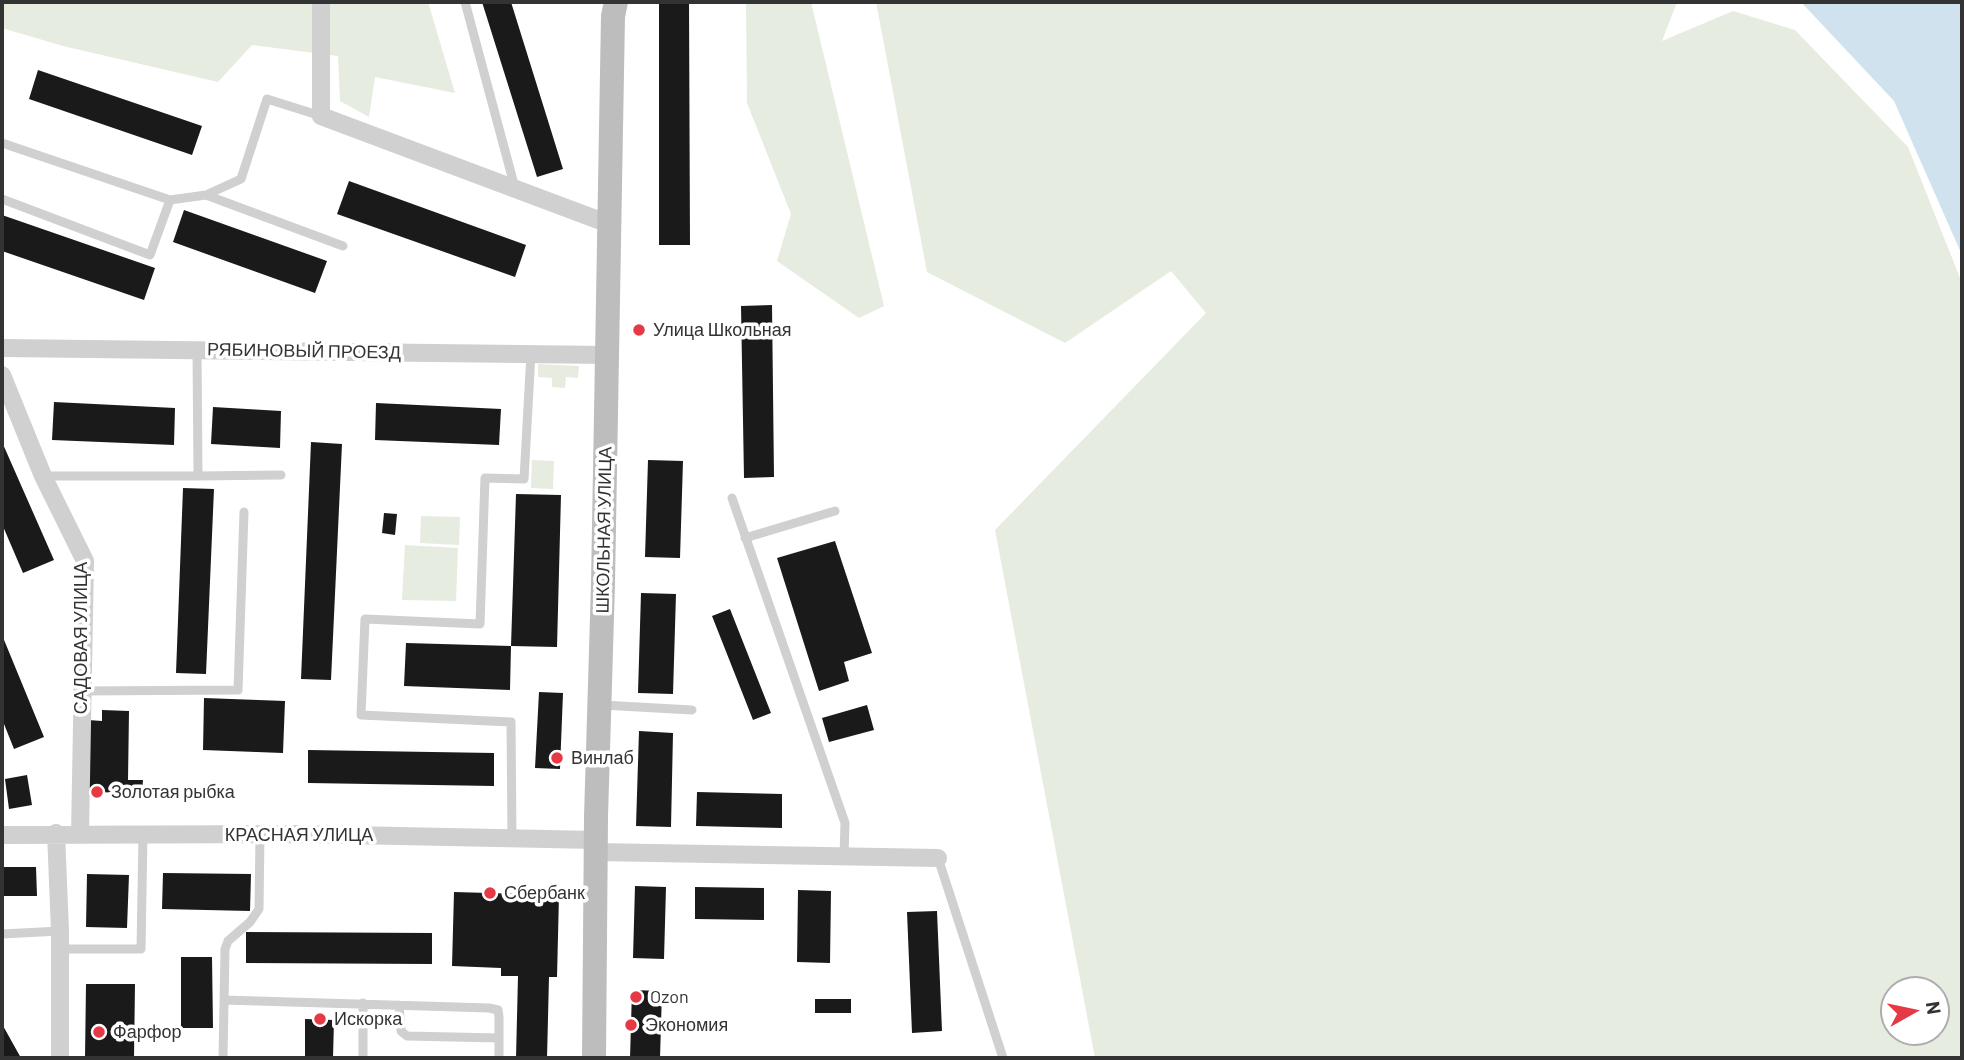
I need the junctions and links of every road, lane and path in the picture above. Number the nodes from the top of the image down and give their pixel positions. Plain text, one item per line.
1 (321, 2) edge
2 (465, 2) edge
3 (616, 2) edge
4 (321, 117) junction
5 (2, 143) edge
6 (515, 189) junction
7 (206, 195) junction
8 (2, 199) edge
9 (170, 200) junction
10 (609, 224) junction
11 (343, 246) dead end
12 (2, 348) edge
13 (197, 350) junction
14 (531, 353) junction
15 (607, 355) junction
16 (2, 375) edge
17 (281, 475) dead end
18 (43, 476) junction
19 (198, 476) junction
20 (732, 498) dead end
21 (835, 511) dead end
22 (244, 512) dead end
23 (746, 538) junction
24 (82, 691) junction
25 (601, 705) junction
26 (692, 710) dead end
27 (56, 833) junction
28 (80, 834) junction
29 (144, 834) junction
30 (260, 834) junction
31 (2, 835) edge
32 (512, 837) junction
33 (596, 846) junction
34 (845, 856) junction
35 (938, 858) joint
36 (2, 934) edge
37 (60, 940) junction
38 (224, 1000) junction
39 (363, 1003) junction
40 (399, 1004) junction
41 (499, 1038) junction
42 (60, 1058) edge
43 (223, 1058) edge
44 (363, 1058) edge
45 (499, 1058) edge
46 (594, 1058) edge
47 (1003, 1058) edge

1 - 4 street
2 - 6 lane
3 - 10 street, ШКОЛЬНАЯ УЛИЦА
4 - 6 street
4 - 7 lane
5 - 9 lane
6 - 10 street
7 - 9 lane
7 - 11 lane
8 - 9 lane
10 - 15 street, ШКОЛЬНАЯ УЛИЦА
12 - 13 street, РЯБИНОВЫЙ ПРОЕЗД
13 - 14 street, РЯБИНОВЫЙ ПРОЕЗД
13 - 19 lane
14 - 15 street, РЯБИНОВЫЙ ПРОЕЗД
14 - 32 lane
15 - 25 street, ШКОЛЬНАЯ УЛИЦА
16 - 18 street, САДОВАЯ УЛИЦА
17 - 19 lane
18 - 19 lane
18 - 24 street, САДОВАЯ УЛИЦА
20 - 23 lane
21 - 23 lane
22 - 24 lane
23 - 34 lane
24 - 28 street, САДОВАЯ УЛИЦА
25 - 26 lane
25 - 33 street, ШКОЛЬНАЯ УЛИЦА
27 - 28 street, КРАСНАЯ УЛИЦА
27 - 31 street, КРАСНАЯ УЛИЦА
27 - 37 street
28 - 29 street, КРАСНАЯ УЛИЦА
29 - 30 street, КРАСНАЯ УЛИЦА
29 - 37 lane
30 - 32 street, КРАСНАЯ УЛИЦА
30 - 38 lane
32 - 33 street, КРАСНАЯ УЛИЦА
33 - 34 street, КРАСНАЯ УЛИЦА
33 - 46 street, ШКОЛЬНАЯ УЛИЦА
34 - 35 street, КРАСНАЯ УЛИЦА
35 - 47 lane
36 - 37 lane
37 - 42 street
38 - 39 lane
38 - 43 lane
39 - 40 lane
39 - 44 lane
40 - 41 lane
40 - 41 lane
41 - 45 lane

